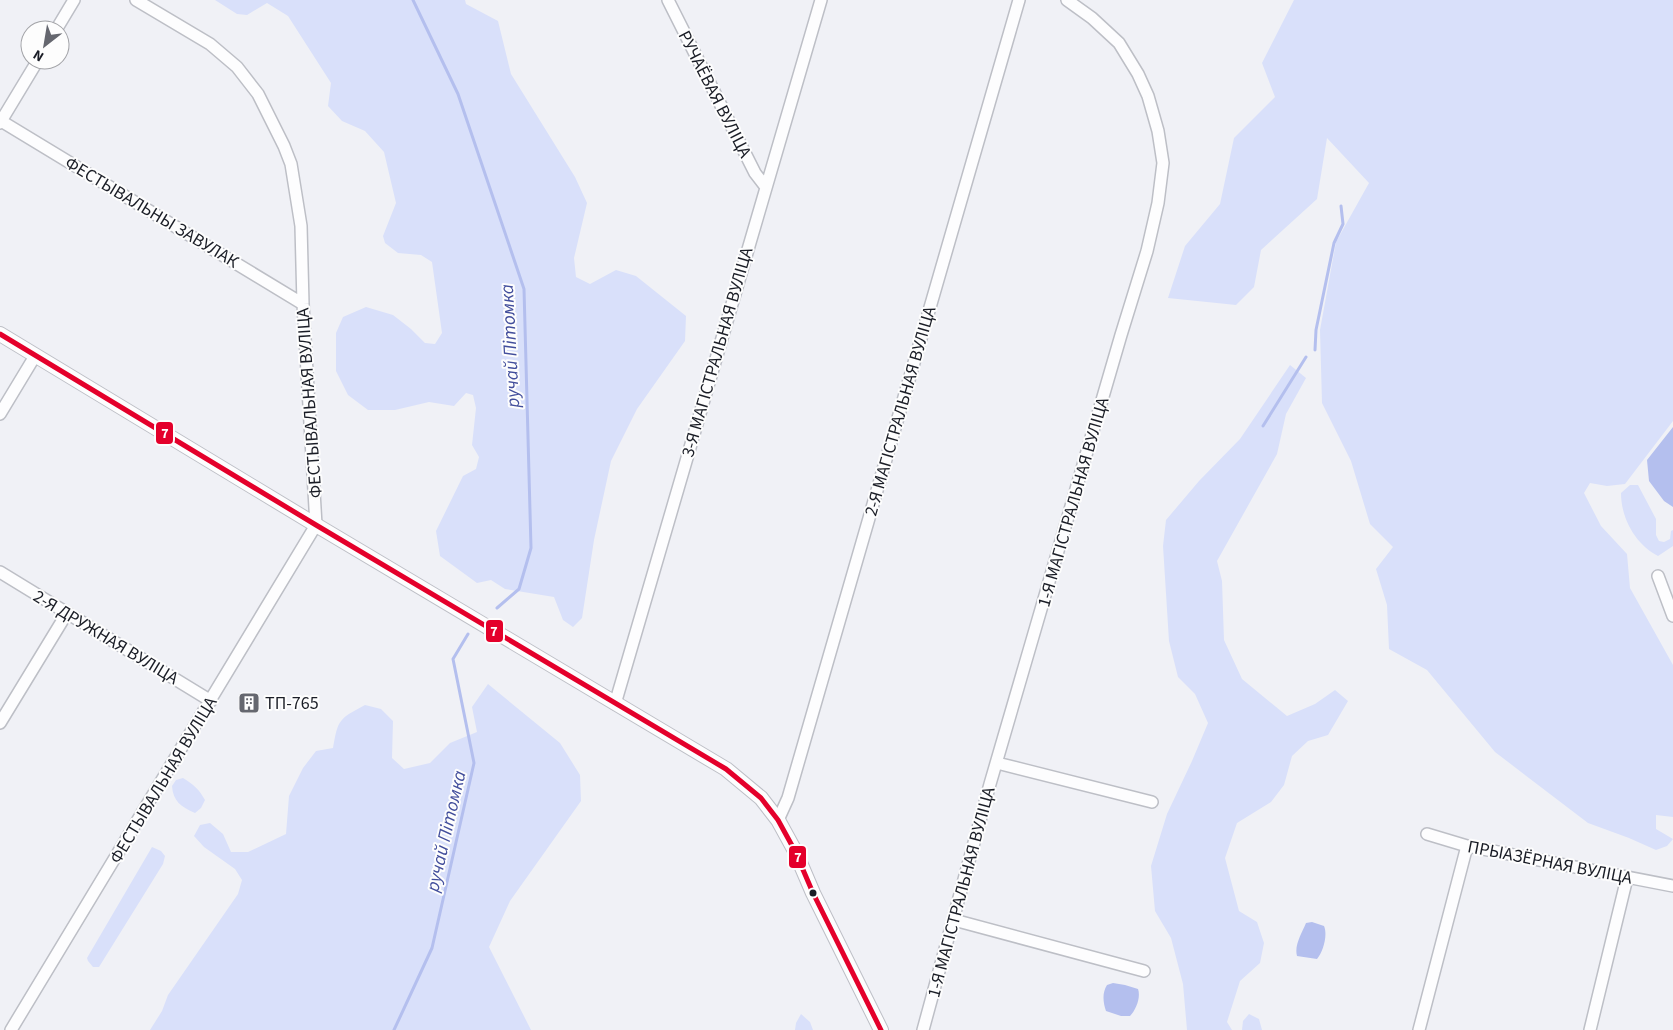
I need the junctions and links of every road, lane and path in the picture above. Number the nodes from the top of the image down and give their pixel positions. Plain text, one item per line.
1 (74, 0) edge
2 (136, 0) edge
3 (668, 0) edge
4 (821, 0) edge
5 (1019, 0) edge
6 (1067, 0) edge
7 (62, 20) edge
8 (32, 70) edge
9 (1, 122) edge
10 (765, 186) junction
11 (303, 304) junction
12 (0, 334) edge
13 (36, 356) junction
14 (0, 414) edge
15 (316, 525) junction
16 (0, 572) edge
17 (1658, 576) dead end
18 (67, 613) junction
19 (1673, 616) edge
20 (211, 701) junction
21 (615, 704) junction
22 (0, 723) edge
23 (997, 763) junction
24 (1152, 802) dead end
25 (778, 820) junction
26 (1427, 834) dead end
27 (1467, 846) junction
28 (1627, 878) junction
29 (1673, 886) edge
30 (954, 920) junction
31 (1144, 971) dead end
32 (10, 1030) edge
33 (881, 1030) edge
34 (923, 1030) edge
35 (1419, 1030) edge
36 (1590, 1030) edge

1 - 7 street
2 - 11 street, ФЕСТЫВАЛЬНАЯ ВУЛІЦА
3 - 10 street, РУЧАЁВАЯ ВУЛІЦА
4 - 10 street, 3-Я МАГІСТРАЛЬНАЯ ВУЛІЦА
5 - 25 street, 2-Я МАГІСТРАЛЬНАЯ ВУЛІЦА
6 - 23 street, 1-Я МАГІСТРАЛЬНАЯ ВУЛІЦА
8 - 9 street
9 - 11 street, ФЕСТЫВАЛЬНЫ ЗАВУЛАК
10 - 21 street, 3-Я МАГІСТРАЛЬНАЯ ВУЛІЦА
11 - 15 street, ФЕСТЫВАЛЬНАЯ ВУЛІЦА
12 - 13 street
13 - 14 street
13 - 15 street
15 - 20 street, ФЕСТЫВАЛЬНАЯ ВУЛІЦА
15 - 21 street
16 - 18 street, 2-Я ДРУЖНАЯ ВУЛІЦА
17 - 19 street
18 - 20 street, 2-Я ДРУЖНАЯ ВУЛІЦА
18 - 22 street
20 - 32 street, ФЕСТЫВАЛЬНАЯ ВУЛІЦА
21 - 25 street
23 - 24 street
23 - 30 street, 1-Я МАГІСТРАЛЬНАЯ ВУЛІЦА
25 - 33 street
26 - 27 street, ПРЫАЗЁРНАЯ ВУЛІЦА
27 - 28 street, ПРЫАЗЁРНАЯ ВУЛІЦА
27 - 35 street
28 - 29 street, ПРЫАЗЁРНАЯ ВУЛІЦА
28 - 36 street
30 - 31 street
30 - 34 street, 1-Я МАГІСТРАЛЬНАЯ ВУЛІЦА

